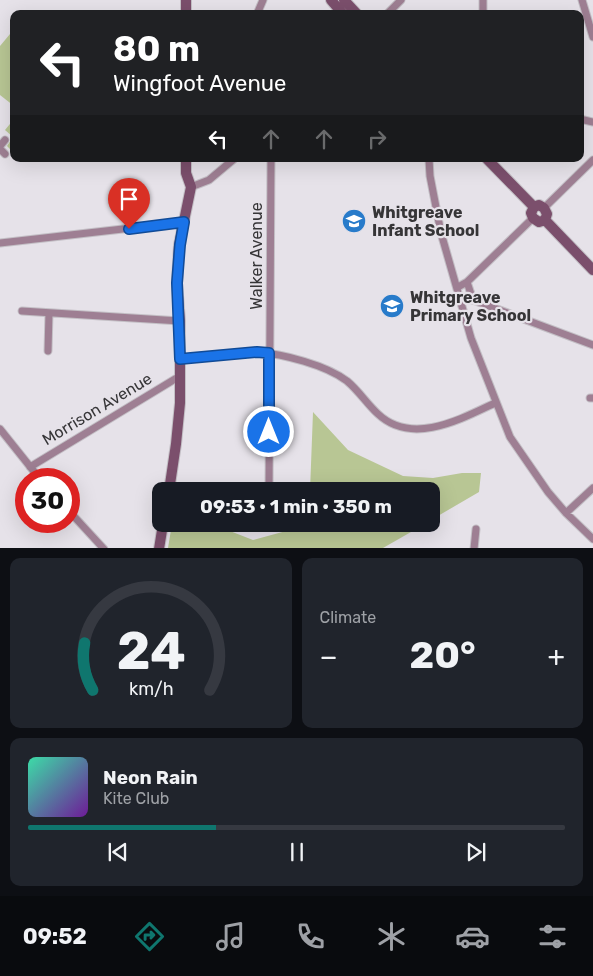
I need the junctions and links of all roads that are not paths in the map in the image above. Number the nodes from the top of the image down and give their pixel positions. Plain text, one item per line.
1 (331, 0) edge
2 (344, 0) edge
3 (401, 0) edge
4 (582, 0) edge
5 (340, 10) edge
6 (353, 10) edge
7 (391, 10) edge
8 (593, 37) edge
9 (593, 160) edge
10 (186, 162) edge
11 (230, 162) edge
12 (271, 162) edge
13 (429, 162) edge
14 (490, 162) edge
15 (191, 187) junction
16 (539, 208) junction
17 (533, 218) junction
18 (545, 220) junction
19 (184, 222) junction
20 (0, 244) edge
21 (593, 270) edge
22 (467, 282) junction
23 (458, 287) junction
24 (462, 300) junction
25 (473, 300) junction
26 (22, 311) dead end
27 (49, 313) junction
28 (180, 322) junction
29 (593, 345) edge
30 (48, 351) dead end
31 (269, 353) junction
32 (180, 359) junction
33 (180, 376) junction
34 (496, 403) junction
35 (0, 429) edge
36 (30, 466) joint
37 (170, 482) edge
38 (269, 482) edge
39 (593, 488) edge
40 (566, 513) junction
41 (80, 523) edge
42 (476, 529) dead end
43 (162, 532) edge
44 (593, 539) edge
45 (104, 548) edge
46 (159, 548) edge
47 (474, 548) edge

1 - 5 street
2 - 6 street
3 - 7 street
4 - 8 street
9 - 16 street
10 - 15 street
11 - 15 street
12 - 31 street, Walker Avenue
13 - 23 street
14 - 16 street
15 - 19 street
16 - 17 street
16 - 18 street
17 - 18 street
17 - 22 street
18 - 21 street
19 - 20 street
19 - 28 street
22 - 23 street
22 - 25 street
23 - 24 street
24 - 25 street
24 - 34 street
25 - 29 street
26 - 27 street
27 - 28 street
27 - 30 street
28 - 32 street
31 - 32 street
31 - 34 street
31 - 38 street, Walker Avenue
32 - 33 street
33 - 36 street, Morrison Avenue
33 - 37 street
34 - 40 street
35 - 36 street
39 - 40 street
40 - 44 street
41 - 45 street
42 - 47 street
43 - 46 street

